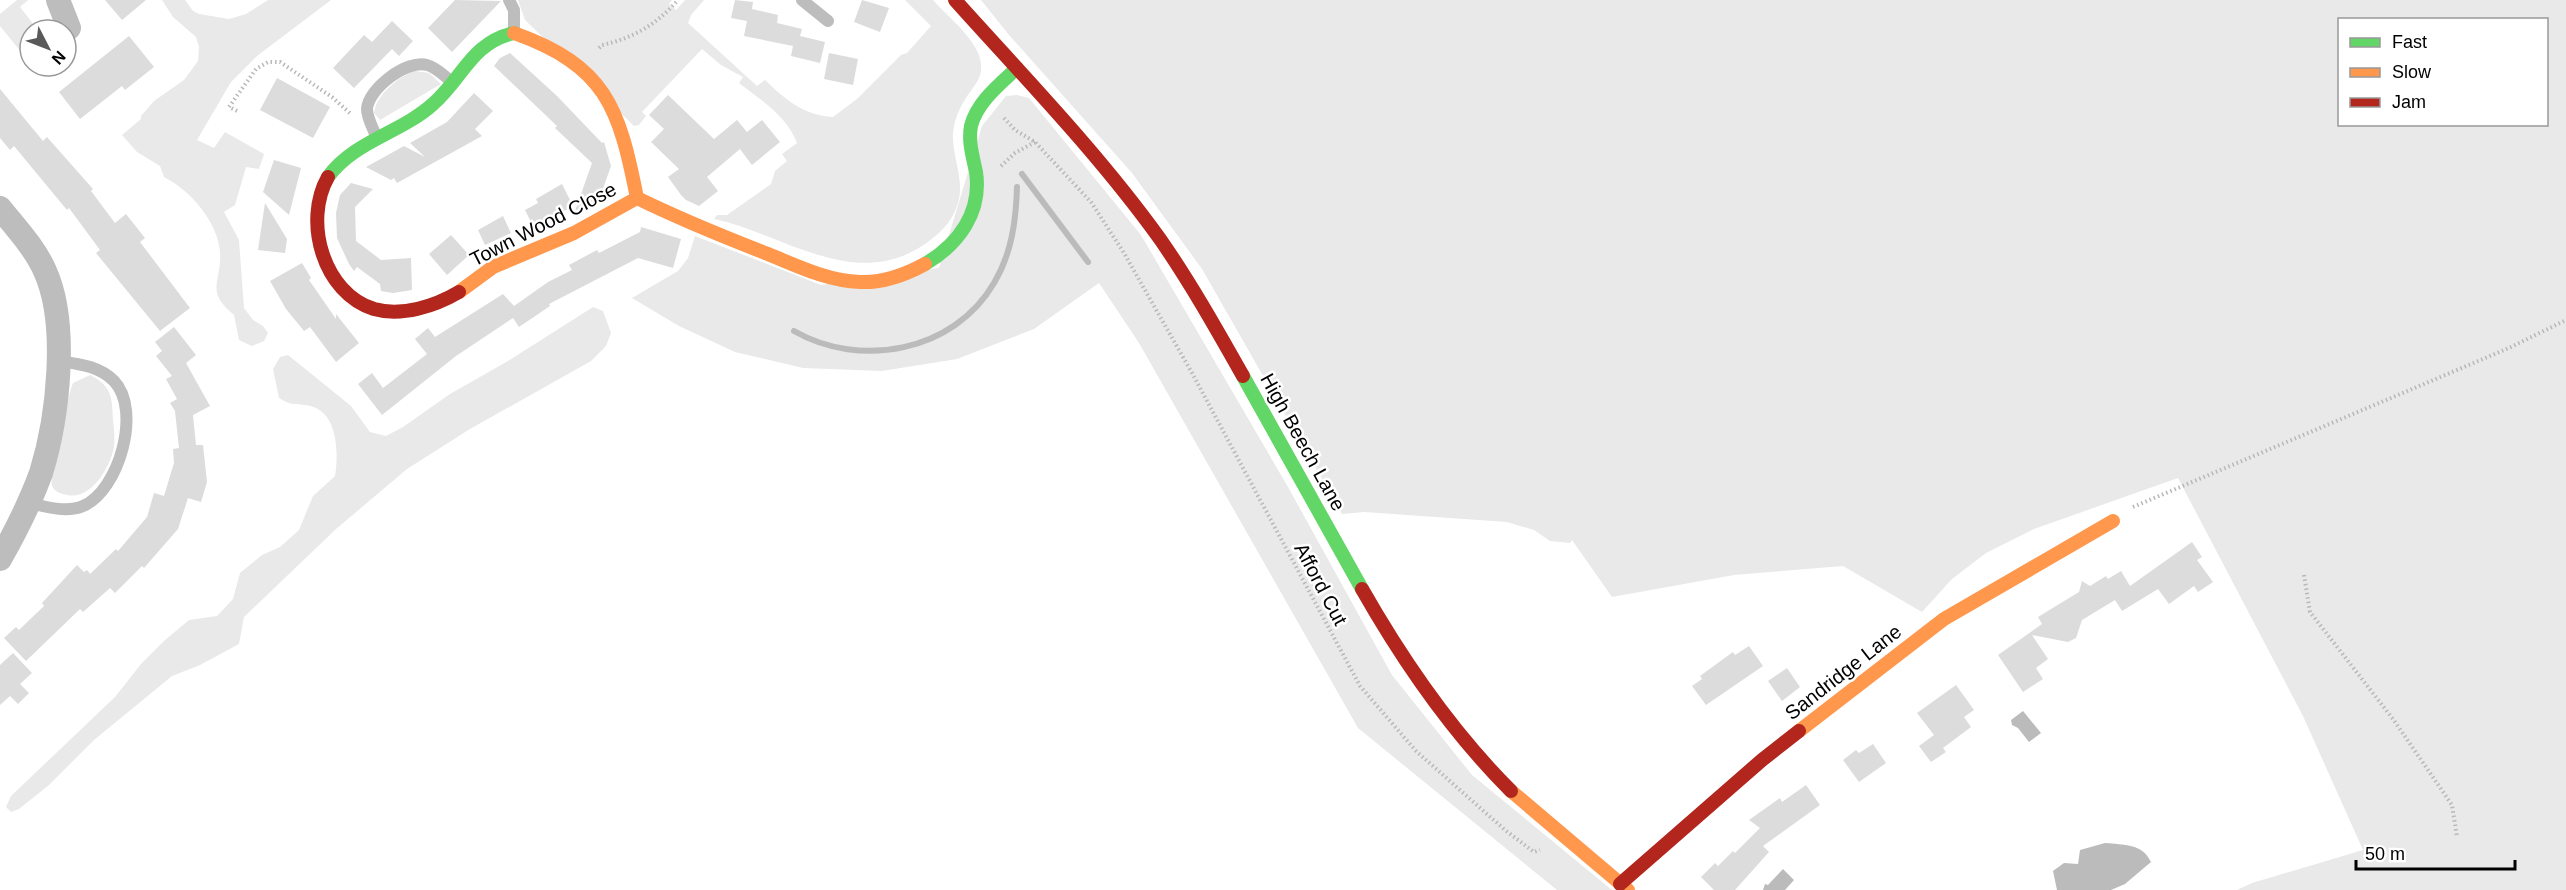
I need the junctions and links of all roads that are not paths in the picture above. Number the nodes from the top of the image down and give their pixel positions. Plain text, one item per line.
1 (58, 0) edge
2 (508, 0) edge
3 (802, 0) edge
4 (955, 0) edge
5 (65, 18) edge
6 (828, 21) dead end
7 (514, 33) junction
8 (1017, 68) junction
9 (453, 83) junction
10 (376, 137) junction
11 (637, 198) junction
12 (0, 208) edge
13 (59, 361) junction
14 (29, 503) junction
15 (2113, 521) road end
16 (0, 559) edge
17 (1624, 887) edge

1 - 5 street
2 - 7 lane
3 - 6 lane
4 - 8 street, High Beech Lane
7 - 9 street, Town Wood Close
7 - 11 street, Town Wood Close
8 - 11 street, Town Wood Close
8 - 17 street, High Beech Lane
9 - 10 street, Town Wood Close
9 - 10 lane
10 - 11 street, Town Wood Close
12 - 13 street
13 - 14 street
13 - 14 lane
14 - 16 street
15 - 17 street, Sandridge Lane

